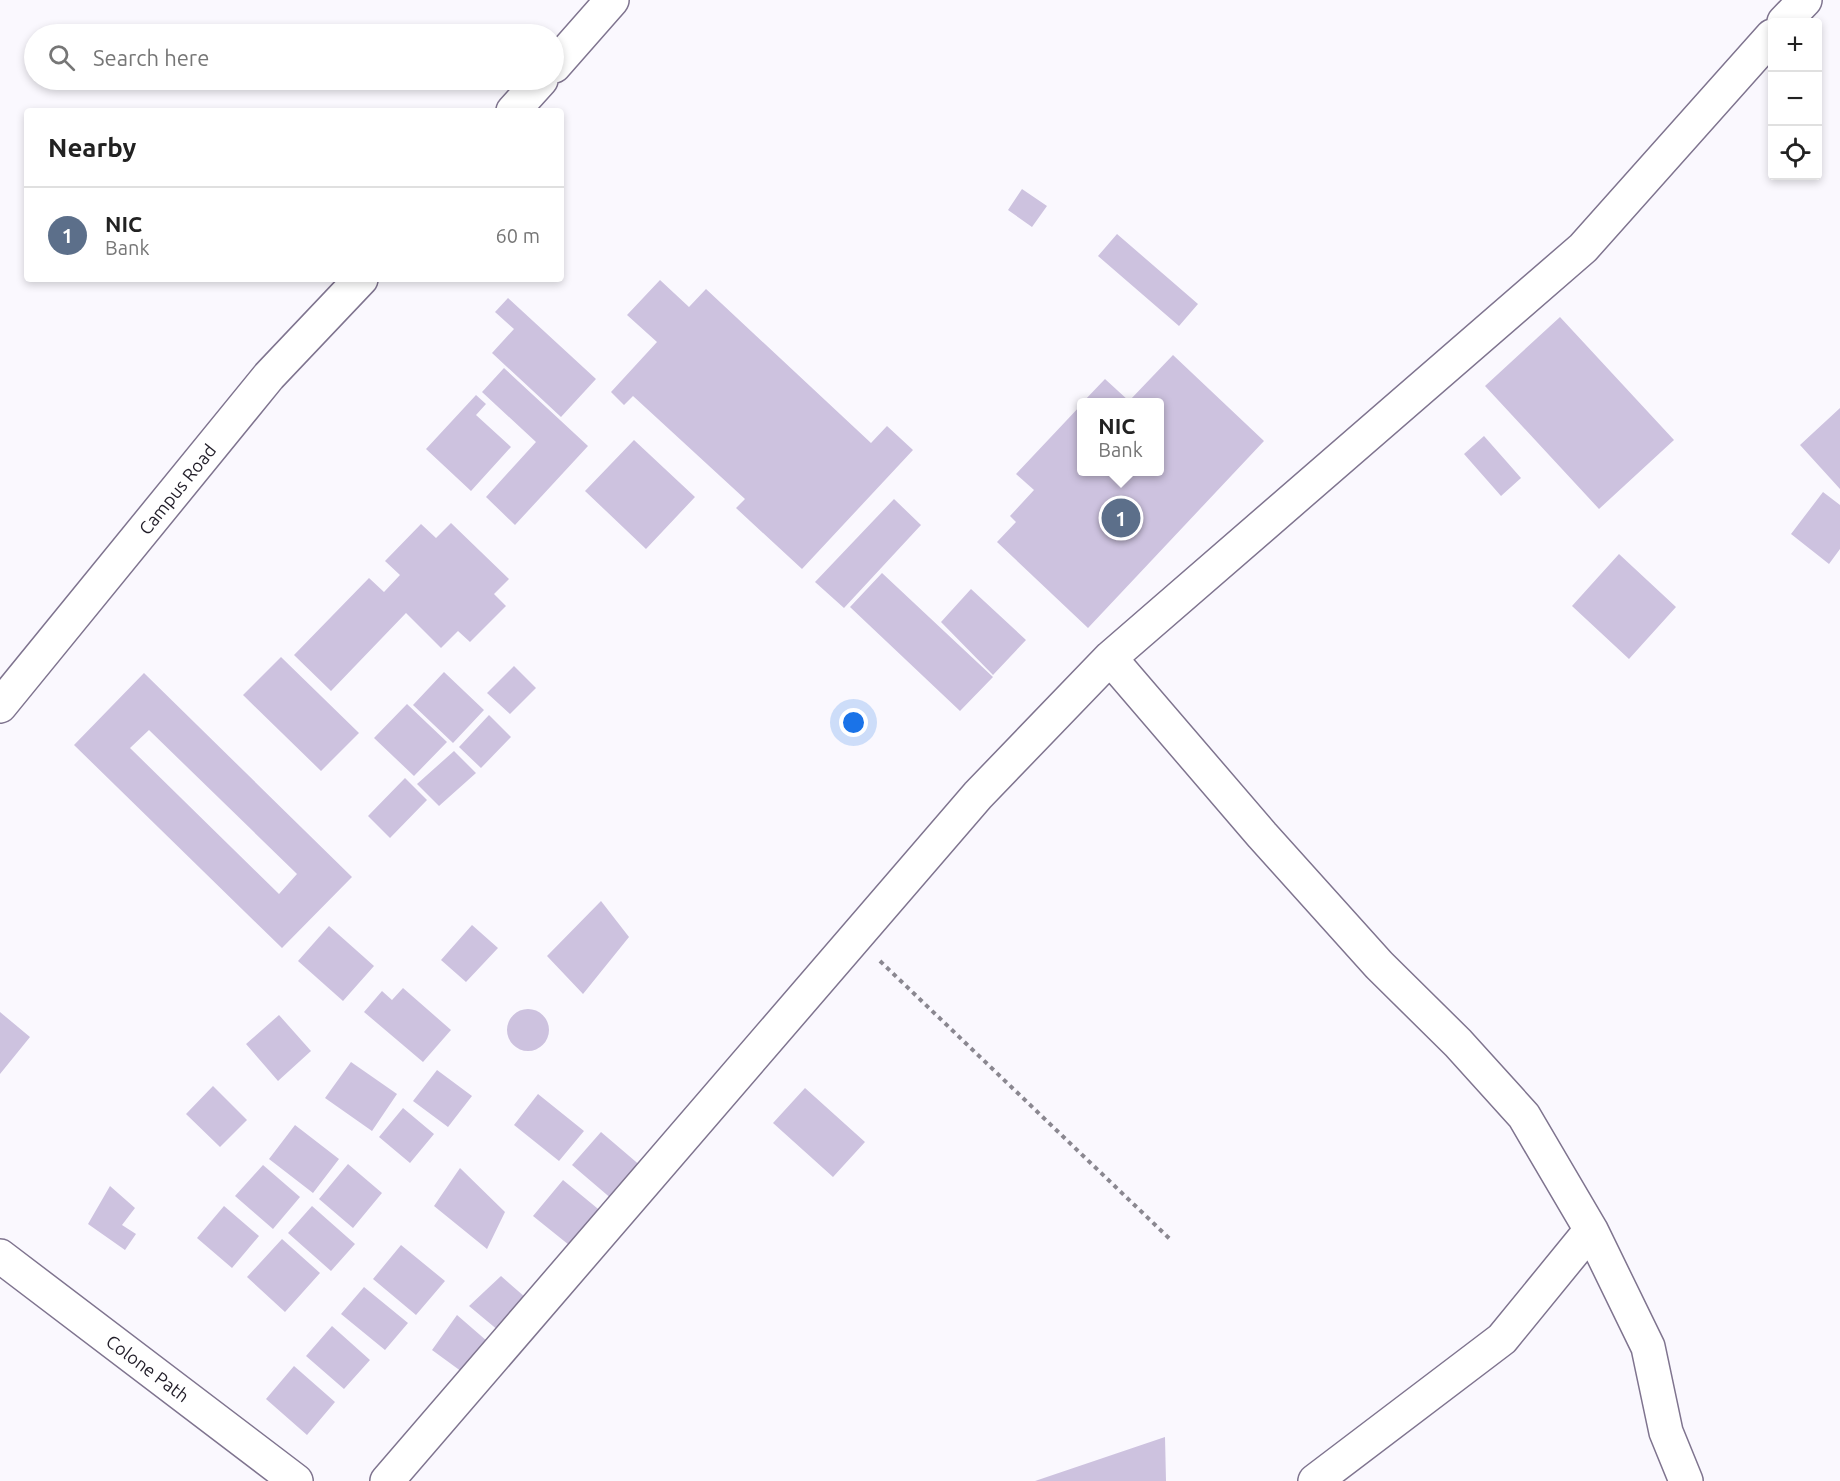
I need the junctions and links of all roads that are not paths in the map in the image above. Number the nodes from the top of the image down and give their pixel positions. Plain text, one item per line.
1 (612, 0) edge
2 (1804, 0) edge
3 (1788, 18) edge
4 (1768, 42) edge
5 (564, 55) edge
6 (532, 90) edge
7 (516, 108) edge
8 (358, 282) edge
9 (1110, 658) junction
10 (0, 706) edge
11 (1591, 1230) junction
12 (0, 1256) edge
13 (296, 1481) edge
14 (387, 1481) edge
15 (1316, 1481) edge
16 (1686, 1481) edge

1 - 5 street
2 - 3 street
4 - 9 street
6 - 7 street
8 - 10 street, Campus Road
9 - 11 street
9 - 14 street
11 - 15 street
11 - 16 street
12 - 13 street, Colone Path

